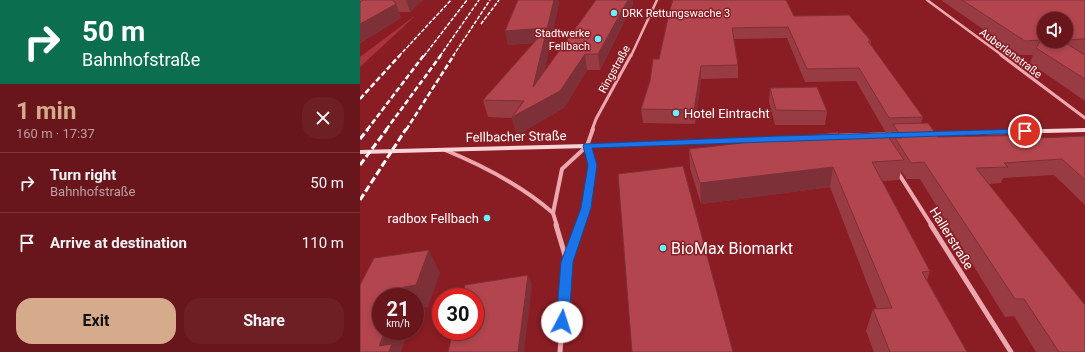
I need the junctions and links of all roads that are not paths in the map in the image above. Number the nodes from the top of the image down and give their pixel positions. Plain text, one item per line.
1 (657, 0) edge
2 (927, 0) edge
3 (1085, 118) edge
4 (1085, 130) edge
5 (906, 134) edge
6 (921, 134) edge
7 (803, 137) edge
8 (819, 137) edge
9 (587, 146) junction
10 (445, 150) junction
11 (360, 152) edge
12 (896, 168) edge
13 (553, 213) junction
14 (567, 262) junction
15 (560, 352) edge
16 (1011, 352) edge

1 - 9 street, Ringstraße
2 - 3 street, Auberlenstraße
4 - 6 street
5 - 8 street
7 - 9 street, Fellbacher Straße
9 - 10 street, Fellbacher Straße
9 - 13 street
9 - 14 street
10 - 11 street, Fellbacher Straße
10 - 13 street, Fellbacher Straße
12 - 16 street, Hallerstraße
13 - 14 street
14 - 15 street

